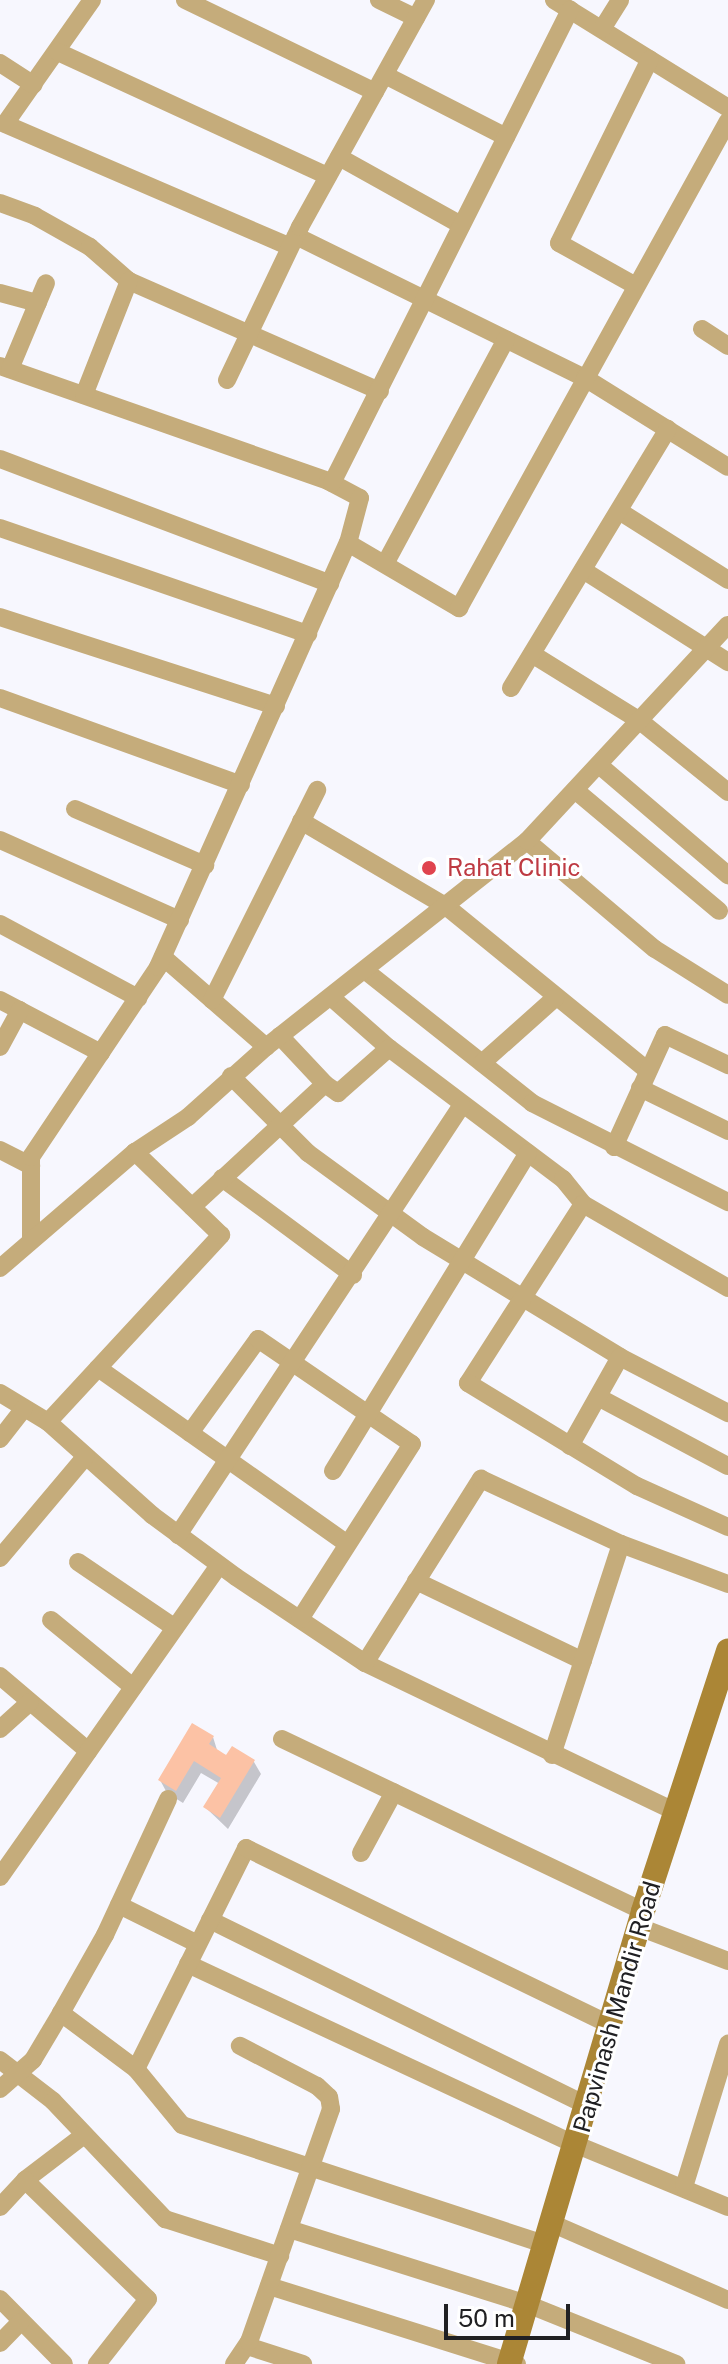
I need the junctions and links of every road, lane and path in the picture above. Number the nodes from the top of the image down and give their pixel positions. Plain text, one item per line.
1 (92, 0) edge
2 (185, 0) edge
3 (379, 0) edge
4 (426, 0) edge
5 (620, 0) edge
6 (562, 5) edge
7 (215, 6) edge
8 (416, 18) junction
9 (602, 29) junction
10 (58, 52) junction
11 (650, 59) junction
12 (0, 63) edge
13 (380, 83) junction
14 (34, 85) junction
15 (728, 108) edge
16 (728, 121) edge
17 (506, 137) junction
18 (339, 157) junction
19 (328, 176) junction
20 (0, 203) edge
21 (461, 225) junction
22 (293, 242) junction
23 (129, 281) junction
24 (46, 283) dead end
25 (636, 286) junction
26 (0, 293) edge
27 (423, 299) junction
28 (38, 303) junction
29 (702, 329) dead end
30 (248, 332) junction
31 (506, 339) junction
32 (728, 346) edge
33 (5, 368) edge
34 (585, 378) junction
35 (227, 380) dead end
36 (380, 391) junction
37 (84, 395) junction
38 (668, 429) junction
39 (0, 459) edge
40 (728, 467) edge
41 (332, 483) junction
42 (619, 511) junction
43 (0, 528) edge
44 (348, 543) junction
45 (385, 564) junction
46 (583, 570) junction
47 (728, 580) edge
48 (330, 584) junction
49 (0, 617) edge
50 (728, 625) edge
51 (308, 634) junction
52 (710, 648) junction
53 (532, 654) junction
54 (728, 662) edge
55 (511, 688) dead end
56 (0, 698) edge
57 (276, 706) junction
58 (640, 721) junction
59 (599, 765) junction
60 (241, 785) junction
61 (317, 790) dead end
62 (575, 790) junction
63 (728, 792) edge
64 (75, 809) dead end
65 (301, 821) junction
66 (0, 840) edge
67 (527, 841) junction
68 (205, 865) junction
69 (728, 875) edge
70 (447, 907) junction
71 (719, 911) dead end
72 (180, 920) junction
73 (0, 924) edge
74 (163, 957) junction
75 (367, 972) junction
76 (728, 995) edge
77 (138, 998) junction
78 (332, 998) junction
79 (555, 998) junction
80 (0, 1000) edge
81 (212, 1000) junction
82 (20, 1010) junction
83 (273, 1042) junction
84 (0, 1047) edge
85 (389, 1048) junction
86 (101, 1053) junction
87 (482, 1063) junction
88 (728, 1065) edge
89 (231, 1076) junction
90 (644, 1080) junction
91 (325, 1084) junction
92 (462, 1105) junction
93 (279, 1125) junction
94 (728, 1131) edge
95 (614, 1147) junction
96 (0, 1150) edge
97 (135, 1152) junction
98 (528, 1153) junction
99 (31, 1166) junction
100 (222, 1178) junction
101 (728, 1202) edge
102 (583, 1204) junction
103 (192, 1207) junction
104 (391, 1214) junction
105 (31, 1240) junction
106 (463, 1261) junction
107 (0, 1268) edge
108 (353, 1275) junction
109 (728, 1288) edge
110 (520, 1297) junction
111 (620, 1357) junction
112 (296, 1361) junction
113 (98, 1368) junction
114 (0, 1393) edge
115 (598, 1397) junction
116 (24, 1408) junction
117 (728, 1413) edge
118 (370, 1414) junction
119 (48, 1422) junction
120 (190, 1433) junction
121 (0, 1439) edge
122 (570, 1446) junction
123 (86, 1456) junction
124 (229, 1460) junction
125 (728, 1466) edge
126 (333, 1471) dead end
127 (728, 1527) edge
128 (178, 1535) junction
129 (345, 1542) junction
130 (621, 1544) junction
131 (0, 1558) edge
132 (78, 1562) dead end
133 (219, 1565) junction
134 (416, 1581) junction
135 (728, 1584) edge
136 (300, 1619) junction
137 (51, 1620) dead end
138 (175, 1628) junction
139 (728, 1651) edge
140 (583, 1661) junction
141 (365, 1663) junction
142 (0, 1676) edge
143 (133, 1687) junction
144 (30, 1702) junction
145 (0, 1729) edge
146 (282, 1739) dead end
147 (88, 1751) junction
148 (552, 1755) junction
149 (394, 1792) junction
150 (168, 1799) dead end
151 (678, 1813) junction
152 (361, 1853) dead end
153 (1, 1872) edge
154 (119, 1905) junction
155 (641, 1919) junction
156 (210, 1920) junction
157 (198, 1944) junction
158 (728, 1961) edge
159 (188, 1964) junction
160 (61, 2013) junction
161 (613, 2026) junction
162 (728, 2044) edge
163 (240, 2046) dead end
164 (0, 2060) edge
165 (136, 2069) junction
166 (19, 2076) junction
167 (722, 2087) edge
168 (0, 2089) edge
169 (588, 2106) junction
170 (84, 2135) junction
171 (577, 2145) junction
172 (310, 2170) junction
173 (25, 2180) junction
174 (684, 2187) junction
175 (0, 2207) edge
176 (728, 2207) edge
177 (289, 2229) junction
178 (548, 2234) junction
179 (280, 2256) junction
180 (269, 2286) junction
181 (0, 2299) edge
182 (728, 2300) edge
183 (527, 2304) junction
184 (20, 2322) junction
185 (0, 2343) edge
186 (247, 2346) junction
187 (512, 2363) edge
188 (64, 2364) edge
189 (97, 2364) edge
190 (234, 2364) edge
191 (303, 2364) edge
192 (676, 2364) edge

1 - 10 street
2 - 7 street
3 - 8 street
4 - 8 street
5 - 9 street
6 - 9 street
6 - 17 street
7 - 13 street
8 - 13 street
9 - 11 street
10 - 14 street
10 - 19 street
11 - 15 street
11 - 25 street
12 - 14 street
13 - 17 street
13 - 18 street
14 - 22 street
16 - 25 street
17 - 21 street
18 - 19 street
18 - 21 street
19 - 22 street
20 - 23 street
21 - 27 street
22 - 27 street
22 - 30 street
23 - 30 street
23 - 37 street
24 - 28 street
25 - 34 street
26 - 28 street
27 - 31 street
27 - 36 street
28 - 33 street
29 - 32 street
30 - 35 street
30 - 36 street
31 - 34 street
31 - 45 street
33 - 37 street
34 - 38 street
34 - 45 street
36 - 41 street
37 - 41 street
38 - 40 street
38 - 42 street
39 - 48 street
41 - 44 street
42 - 46 street
42 - 47 street
43 - 51 street
44 - 45 street
44 - 48 street
46 - 52 street
46 - 53 street
48 - 51 street
49 - 57 street
50 - 52 street
51 - 57 street
52 - 54 street
52 - 58 street
53 - 55 street
53 - 58 street
56 - 60 street
57 - 60 street
58 - 59 street
58 - 63 street
59 - 62 street
59 - 69 street
60 - 68 street
61 - 65 street
62 - 67 street
62 - 71 street
64 - 68 street
65 - 70 street
65 - 81 street
66 - 72 street
67 - 70 street
67 - 76 street
68 - 72 street
70 - 75 street
70 - 79 street
72 - 74 street
73 - 77 street
74 - 77 street
74 - 81 street
75 - 78 street
75 - 87 street
77 - 86 street
78 - 83 street
78 - 85 street
79 - 87 street
79 - 90 street
80 - 82 street
81 - 83 street
82 - 84 street
82 - 86 street
83 - 89 street
83 - 91 street
85 - 91 street
85 - 92 street
86 - 99 street
87 - 95 street
88 - 90 street
89 - 93 street
89 - 97 street
90 - 94 street
90 - 95 street
91 - 93 street
92 - 98 street
92 - 104 street
93 - 100 street
93 - 104 street
95 - 101 street
96 - 99 street
97 - 103 street
97 - 105 street
98 - 102 street
98 - 106 street
99 - 105 street
100 - 103 street
100 - 108 street
102 - 109 street
102 - 110 street
103 - 113 street
104 - 106 street
104 - 108 street
105 - 107 street
106 - 110 street
106 - 118 street
108 - 112 street
110 - 111 street
110 - 122 street
111 - 115 street
111 - 117 street
112 - 118 street
112 - 120 street
112 - 124 street
113 - 119 street
113 - 120 street
114 - 116 street
115 - 122 street
115 - 125 street
116 - 119 street
116 - 121 street
118 - 126 street
118 - 129 street
119 - 123 street
120 - 124 street
122 - 127 street
123 - 128 street
123 - 131 street
124 - 128 street
124 - 129 street
128 - 133 street
129 - 136 street
130 - 134 street
130 - 135 street
130 - 140 street
132 - 138 street
133 - 136 street
133 - 138 street
134 - 140 street
134 - 141 street
136 - 141 street
137 - 143 street
138 - 143 street
139 - 151 street, Papvinash Mandir Road
140 - 148 street
141 - 148 street
142 - 144 street
143 - 147 street
144 - 145 street
144 - 147 street
146 - 149 street
147 - 153 street
148 - 151 street
149 - 152 street
149 - 155 street
150 - 154 street
151 - 155 street, Papvinash Mandir Road
154 - 157 street
154 - 160 street
155 - 158 street
155 - 161 street, Papvinash Mandir Road
156 - 157 street
156 - 161 street
156 - 169 street
157 - 159 street
159 - 165 street
159 - 171 street
160 - 165 street
160 - 166 street
161 - 169 street, Papvinash Mandir Road
162 - 167 street
163 - 172 street
164 - 166 street
165 - 172 street
166 - 168 street
166 - 170 street
167 - 174 street
169 - 171 street, Papvinash Mandir Road
170 - 173 street
170 - 179 street
171 - 174 street
171 - 178 street, Papvinash Mandir Road
172 - 177 street
172 - 178 street
173 - 175 street
173 - 189 street
174 - 176 street
177 - 179 street
177 - 183 street
178 - 182 street
178 - 183 street, Papvinash Mandir Road
179 - 180 street
180 - 186 street
180 - 187 street
181 - 184 street
183 - 187 street, Papvinash Mandir Road
183 - 192 street
184 - 185 street
184 - 188 street
186 - 190 street
186 - 191 street

